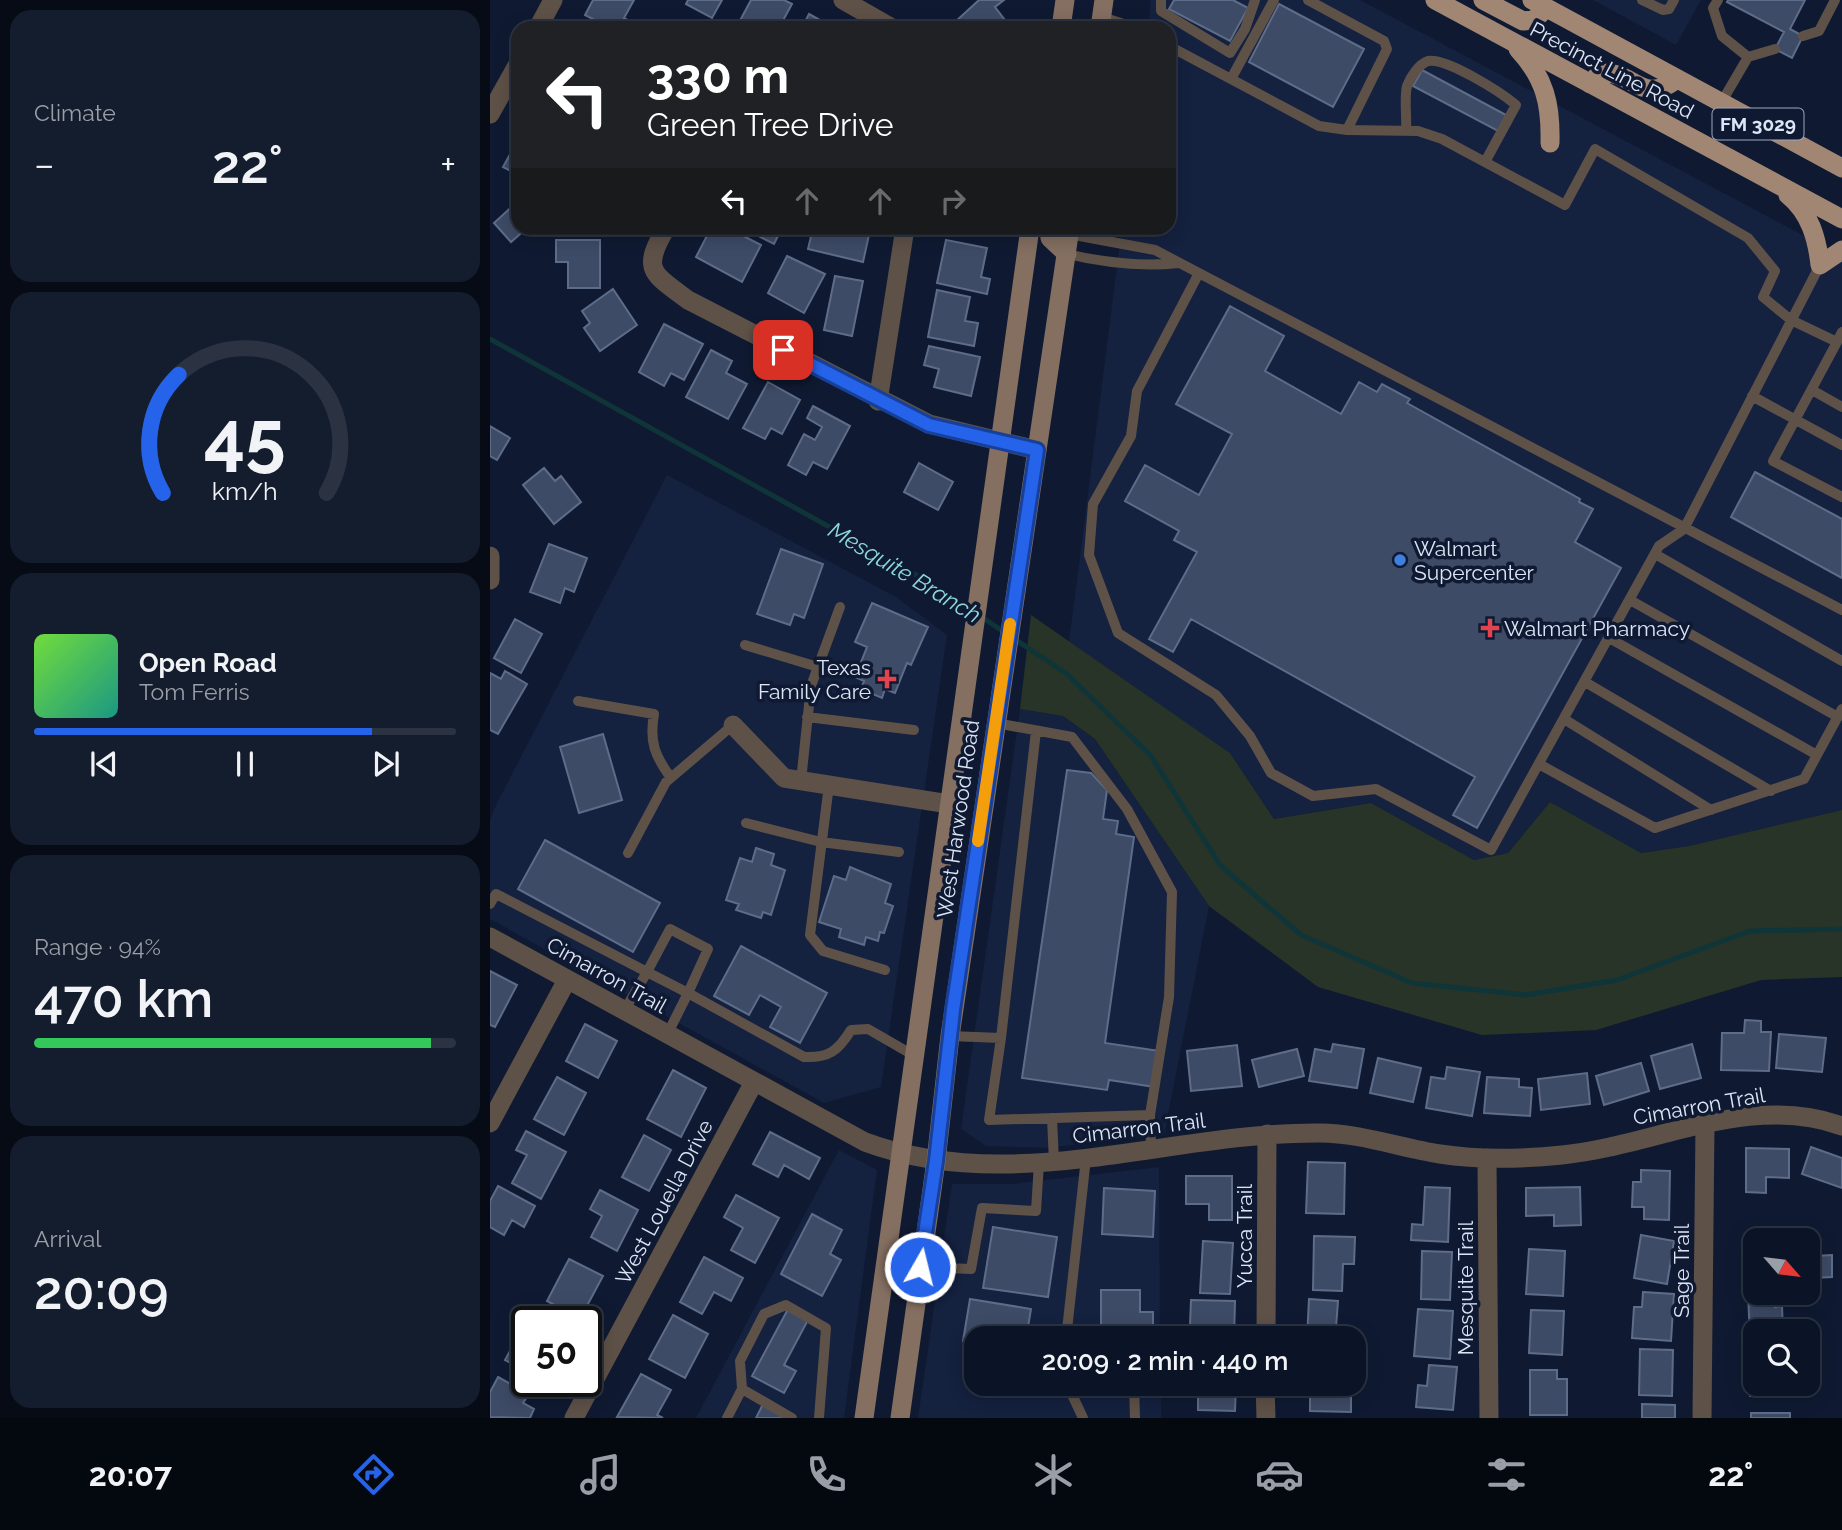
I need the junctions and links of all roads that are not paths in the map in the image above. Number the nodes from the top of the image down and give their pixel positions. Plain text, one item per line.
1 (554, 0) edge
2 (843, 0) edge
3 (1065, 0) edge
4 (1161, 0) edge
5 (1255, 0) edge
6 (1274, 0) edge
7 (1308, 0) edge
8 (1435, 0) edge
9 (1483, 0) edge
10 (1642, 0) edge
11 (1674, 0) edge
12 (1718, 0) edge
13 (1835, 0) edge
14 (1543, 3) edge
15 (542, 21) edge
16 (880, 21) edge
17 (1061, 21) edge
18 (1803, 36) dead end
19 (1510, 40) junction
20 (1775, 49) dead end
21 (1176, 50) edge
22 (1748, 57) junction
23 (511, 76) edge
24 (1231, 79) junction
25 (1676, 80) junction
26 (1590, 84) junction
27 (1721, 104) junction
28 (490, 114) edge
29 (1347, 130) junction
30 (1406, 130) junction
31 (1550, 143) dead end
32 (1485, 162) junction
33 (1842, 168) edge
34 (1775, 183) junction
35 (1842, 219) edge
36 (662, 235) edge
37 (904, 235) edge
38 (1029, 235) edge
39 (1050, 235) edge
40 (1069, 238) edge
41 (1842, 250) edge
42 (1180, 263) junction
43 (1819, 265) junction
44 (1199, 273) junction
45 (1791, 320) junction
46 (1840, 337) edge
47 (1812, 390) junction
48 (1752, 396) junction
49 (878, 401) junction
50 (1842, 407) edge
51 (1797, 420) junction
52 (1000, 443) junction
53 (1842, 445) edge
54 (1037, 450) junction
55 (1842, 497) edge
56 (1684, 529) junction
57 (1655, 554) junction
58 (490, 556) edge
59 (490, 580) edge
60 (1630, 600) junction
61 (840, 607) dead end
62 (1842, 610) edge
63 (1609, 638) junction
64 (745, 645) dead end
65 (1842, 661) edge
66 (818, 667) junction
67 (1585, 682) junction
68 (578, 701) dead end
69 (1840, 713) edge
70 (807, 717) junction
71 (1564, 719) junction
72 (996, 723) junction
73 (733, 725) joint
74 (914, 730) dead end
75 (1035, 731) junction
76 (1817, 755) junction
77 (1539, 764) junction
78 (671, 778) junction
79 (801, 780) junction
80 (828, 785) junction
81 (1771, 791) junction
82 (949, 804) junction
83 (1711, 810) junction
84 (746, 823) dead end
85 (821, 842) junction
86 (899, 852) dead end
87 (628, 853) dead end
88 (490, 904) edge
89 (490, 937) edge
90 (884, 970) dead end
91 (647, 972) junction
92 (567, 980) junction
93 (688, 993) junction
94 (624, 1011) junction
95 (667, 1035) junction
96 (950, 1036) junction
97 (1001, 1038) junction
98 (913, 1055) junction
99 (754, 1082) junction
100 (1150, 1115) junction
101 (1052, 1118) junction
102 (490, 1123) edge
103 (1705, 1124) junction
104 (1842, 1126) edge
105 (1267, 1134) junction
106 (1151, 1149) junction
107 (899, 1155) junction
108 (1086, 1158) junction
109 (1487, 1158) junction
110 (936, 1161) junction
111 (1047, 1163) junction
112 (920, 1267) junction
113 (1067, 1326) edge
114 (1266, 1326) edge
115 (742, 1389) junction
116 (1073, 1396) edge
117 (1134, 1396) edge
118 (1265, 1396) edge
119 (574, 1418) edge
120 (727, 1418) edge
121 (792, 1418) edge
122 (819, 1418) edge
123 (864, 1418) edge
124 (900, 1418) edge
125 (1083, 1418) edge
126 (1135, 1418) edge
127 (1266, 1418) edge
128 (1489, 1418) edge
129 (1702, 1418) edge

1 - 15 street
2 - 16 street
3 - 17 main road
4 - 5 lane
6 - 24 lane
7 - 29 lane
8 - 19 main road, Precinct Line Road / FM 3029
9 - 14 main road
10 - 11 lane
12 - 22 lane
13 - 18 lane
14 - 25 main road, Precinct Line Road / FM 3029
19 - 26 main road, Precinct Line Road / FM 3029
19 - 31 main road
20 - 22 lane
21 - 24 lane
22 - 27 lane
23 - 28 street
24 - 29 lane
25 - 26 main road
25 - 27 main road, Precinct Line Road / FM 3029
26 - 34 main road, Precinct Line Road / FM 3029
27 - 33 main road, Precinct Line Road / FM 3029
29 - 30 lane
30 - 32 lane
30 - 32 lane
32 - 45 lane
34 - 35 main road, Precinct Line Road / FM 3029
34 - 43 main road
36 - 49 street
37 - 49 street
38 - 52 main road, West Harwood Road
39 - 40 main road
40 - 42 lane
40 - 42 lane
40 - 54 main road, West Harwood Road
41 - 43 main road
42 - 44 lane
43 - 45 lane
44 - 56 lane
44 - 77 lane
45 - 46 lane
45 - 48 lane
46 - 47 lane
47 - 50 lane
47 - 51 lane
48 - 51 lane
48 - 56 lane
49 - 52 street
51 - 53 lane
51 - 55 lane
52 - 54 street
52 - 82 main road, West Harwood Road
54 - 72 main road, West Harwood Road
56 - 57 lane
56 - 62 lane
57 - 60 lane
57 - 65 lane
58 - 59 street
60 - 63 lane
60 - 69 lane
61 - 66 lane
63 - 67 lane
63 - 76 lane
64 - 66 lane
66 - 70 lane
67 - 71 lane
67 - 81 lane
68 - 78 lane
69 - 76 lane
70 - 74 lane
70 - 79 lane
71 - 77 lane
71 - 83 lane
72 - 75 lane
72 - 96 main road, West Harwood Road
73 - 78 lane
73 - 79 street
75 - 97 lane
75 - 100 lane
76 - 81 lane
77 - 83 lane
78 - 87 lane
79 - 80 street
80 - 82 street
80 - 85 lane
81 - 83 lane
82 - 98 main road, West Harwood Road
84 - 85 lane
85 - 86 lane
85 - 90 lane
88 - 91 lane
89 - 92 street, Cimarron Trail
91 - 93 lane
91 - 93 lane
91 - 94 lane
92 - 94 street, Cimarron Trail
92 - 102 street
93 - 95 lane
93 - 98 lane
94 - 95 street, Cimarron Trail
95 - 99 street, Cimarron Trail
96 - 97 lane
96 - 110 main road, West Harwood Road
97 - 101 lane
98 - 107 main road, West Harwood Road
99 - 107 street, Cimarron Trail
99 - 119 street, West Louella Drive
100 - 101 lane
100 - 106 lane
101 - 111 lane
103 - 104 street, Cimarron Trail
103 - 109 street, Cimarron Trail
103 - 129 street, Sage Trail
105 - 106 street, Cimarron Trail
105 - 109 street, Cimarron Trail
105 - 114 street, Yucca Trail
106 - 108 street, Cimarron Trail
107 - 110 street, Cimarron Trail
107 - 123 main road, West Harwood Road
108 - 111 street, Cimarron Trail
108 - 113 lane
109 - 128 street, Mesquite Trail
110 - 111 street, Cimarron Trail
110 - 112 main road, West Harwood Road
111 - 112 lane
112 - 124 main road, West Harwood Road
115 - 120 lane
115 - 121 lane
115 - 122 lane
116 - 125 lane
117 - 126 lane
118 - 127 street

